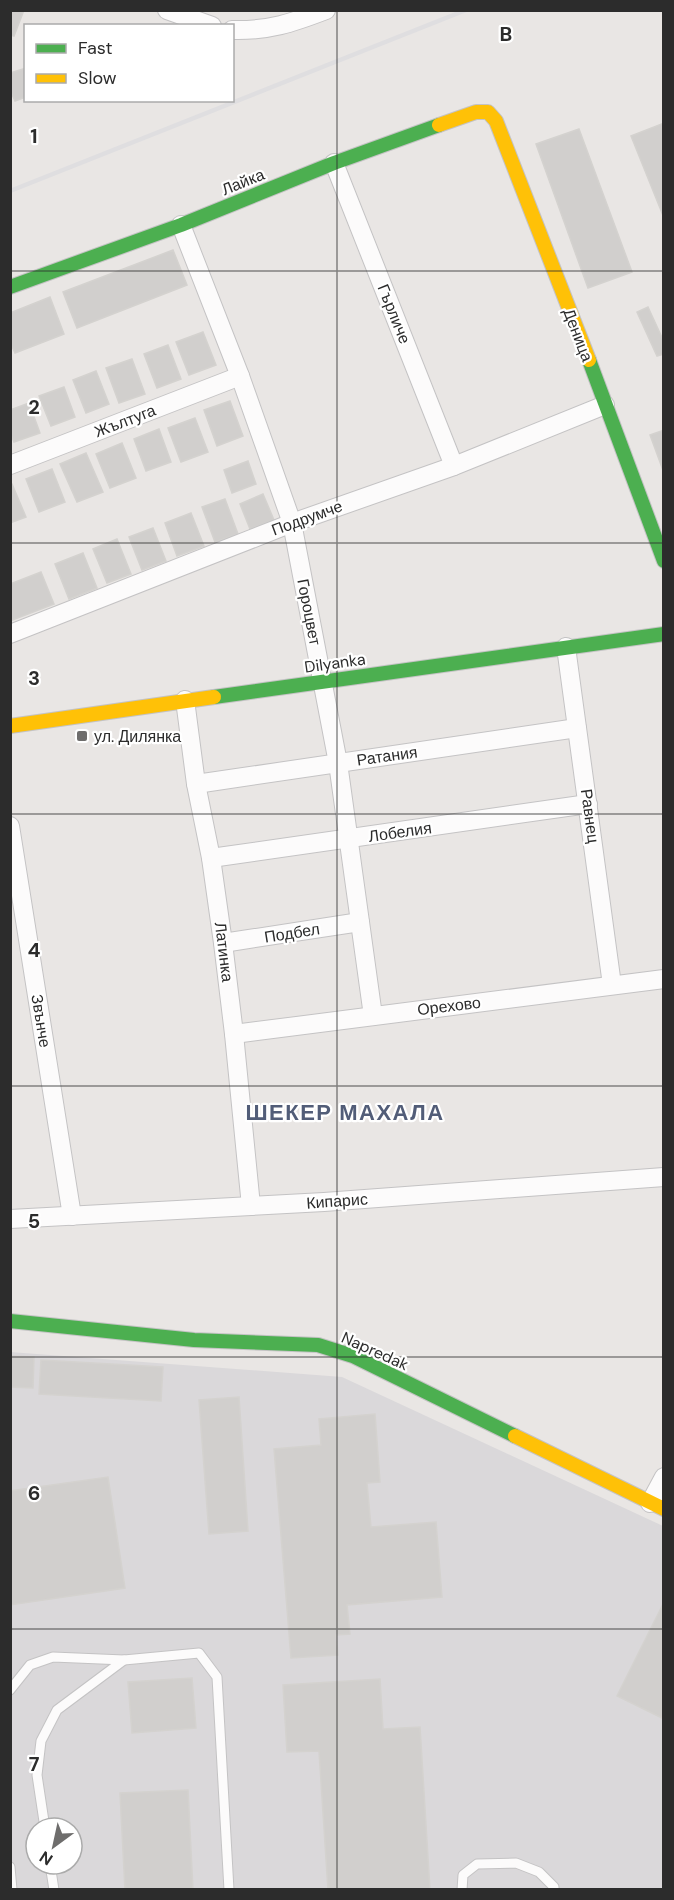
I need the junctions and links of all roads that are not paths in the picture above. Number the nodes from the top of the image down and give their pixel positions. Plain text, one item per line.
1 (167, 10) edge
2 (326, 10) edge
3 (206, 24) edge
4 (234, 30) edge
5 (488, 112) joint
6 (334, 163) junction
7 (181, 225) junction
8 (10, 287) edge
9 (240, 376) junction
10 (605, 405) junction
11 (10, 465) edge
12 (454, 466) junction
13 (292, 523) junction
14 (663, 561) edge
15 (10, 634) edge
16 (663, 634) edge
17 (566, 647) junction
18 (322, 682) junction
19 (185, 700) junction
20 (10, 726) edge
21 (577, 728) junction
22 (338, 764) junction
23 (196, 784) junction
24 (588, 804) junction
25 (10, 826) edge
26 (348, 839) junction
27 (211, 858) junction
28 (360, 922) junction
29 (223, 943) junction
30 (663, 979) edge
31 (612, 985) junction
32 (373, 1016) junction
33 (234, 1034) junction
34 (663, 1177) edge
35 (251, 1206) junction
36 (72, 1216) junction
37 (10, 1219) edge
38 (10, 1321) edge
39 (663, 1477) edge
40 (657, 1506) edge
41 (124, 1660) junction
42 (10, 1690) edge
43 (43, 1816) edge
44 (10, 1867) edge
45 (12, 1890) edge
46 (229, 1890) edge
47 (462, 1890) edge
48 (554, 1890) edge

1 - 3 street
2 - 4 street
5 - 6 street, Лайка
5 - 10 street, Деница
6 - 7 street, Лайка
6 - 12 street, Гърличе
7 - 8 street, Лайка
7 - 9 street, Гороцвет
9 - 11 street, Жълтуга
9 - 13 street, Гороцвет
10 - 12 street, Подрумче
10 - 14 street, Деница
12 - 13 street, Подрумче
13 - 15 street, Подрумче
13 - 18 street, Гороцвет
16 - 17 street, Dilyanka
17 - 18 street, Dilyanka
17 - 21 street, Равнец
18 - 19 street, Dilyanka
18 - 22 street, Гороцвет
19 - 20 street, Dilyanka
19 - 23 street, Латинка
21 - 22 street, Ратания
21 - 24 street, Равнец
22 - 23 street, Ратания
22 - 26 street, Гороцвет
23 - 27 street, Латинка
24 - 26 street, Лобелия
24 - 31 street, Равнец
25 - 36 street, Звънче
26 - 27 street, Лобелия
26 - 28 street, Гороцвет
27 - 29 street, Латинка
28 - 29 street, Подбел
28 - 32 street, Гороцвет
29 - 33 street, Латинка
30 - 31 street, Орехово
31 - 32 street, Орехово
32 - 33 street, Орехово
33 - 35 street, Латинка
34 - 35 street, Кипарис
35 - 36 street, Кипарис
36 - 37 street, Кипарис
38 - 40 street, Napredak
39 - 40 street
41 - 42 lane
41 - 43 lane
41 - 46 lane
44 - 45 lane
47 - 48 lane

